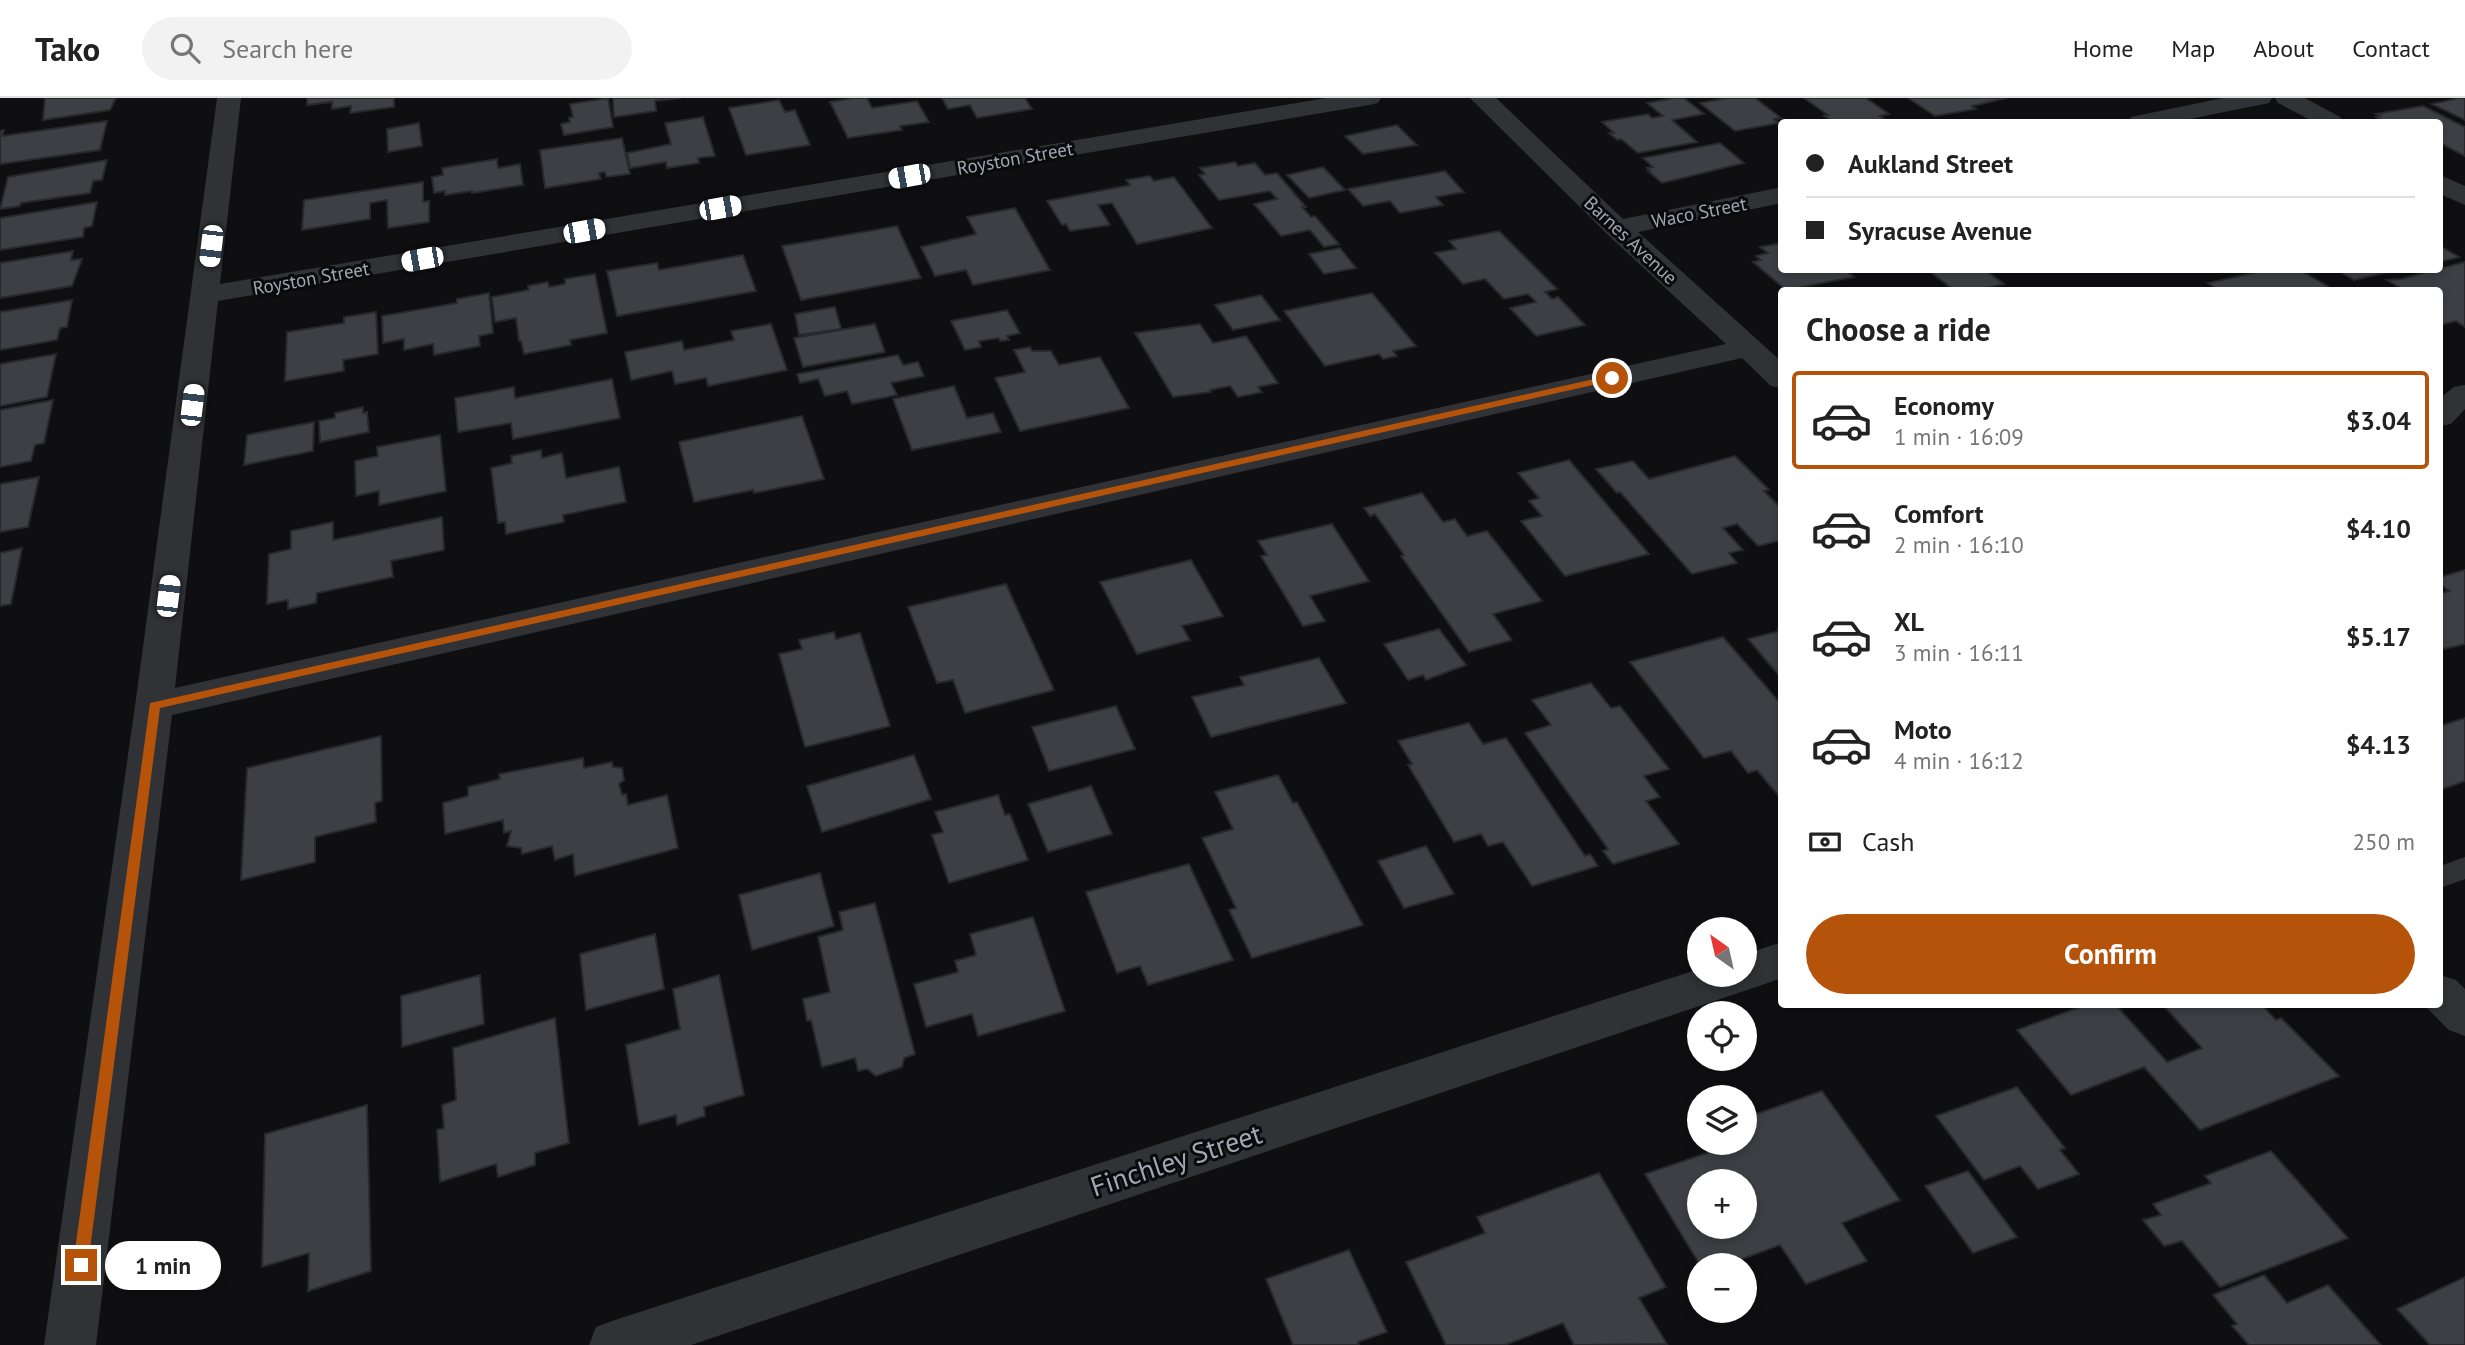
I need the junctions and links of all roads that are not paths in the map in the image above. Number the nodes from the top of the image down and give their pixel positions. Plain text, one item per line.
1 (229, 98) edge
2 (1370, 98) edge
3 (1482, 98) edge
4 (2260, 98) edge
5 (2287, 98) edge
6 (2155, 119) edge
7 (2326, 119) edge
8 (2443, 185) edge
9 (1778, 196) edge
10 (2465, 197) edge
11 (1617, 228) junction
12 (205, 295) junction
13 (1747, 348) junction
14 (1778, 375) edge
15 (2465, 394) edge
16 (2443, 413) edge
17 (154, 706) junction
18 (2465, 868) edge
19 (2443, 876) edge
20 (1778, 961) edge
21 (1757, 968) edge
22 (1701, 987) edge
23 (2443, 996) edge
24 (2465, 1017) edge
25 (70, 1345) edge
26 (615, 1345) edge

1 - 12 street
2 - 12 street, Royston Street
3 - 11 street, Barnes Avenue
4 - 6 street
5 - 7 street
8 - 10 street
9 - 11 street, Waco Street
11 - 13 street, Barnes Avenue
12 - 17 street
13 - 14 street, Barnes Avenue
13 - 17 street
15 - 16 street
17 - 25 street
18 - 19 lane
20 - 21 street
22 - 26 street, Finchley Street
23 - 24 street

